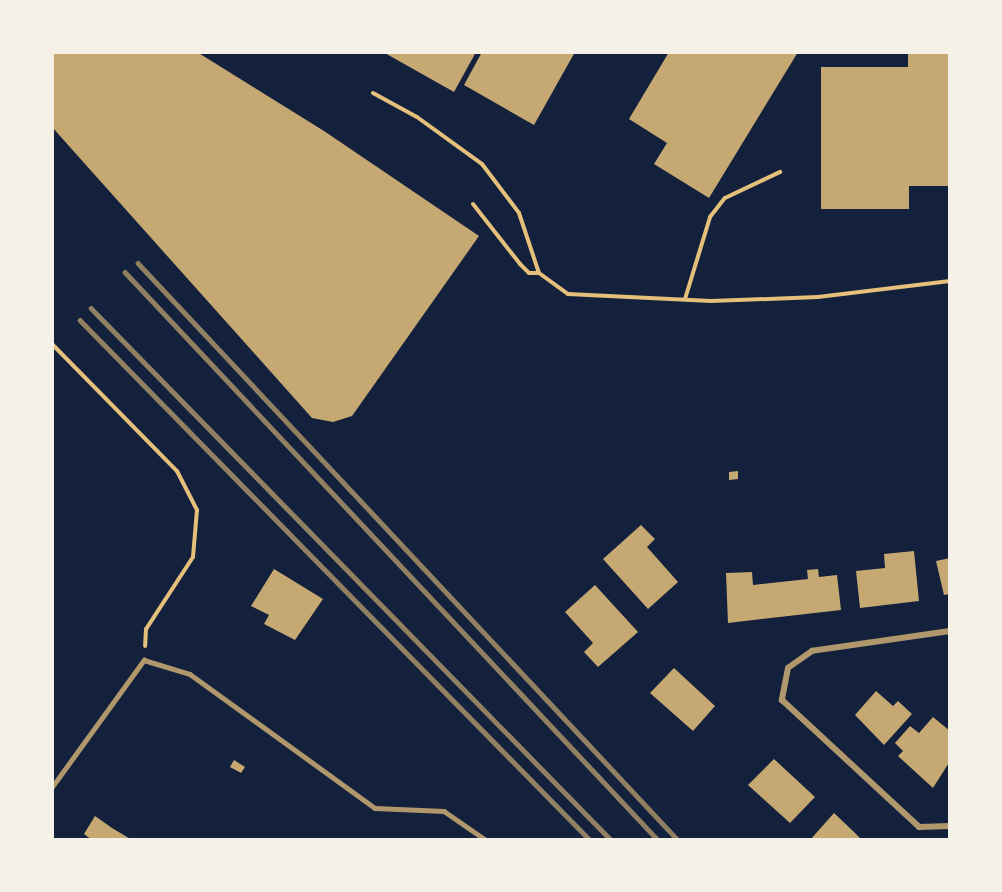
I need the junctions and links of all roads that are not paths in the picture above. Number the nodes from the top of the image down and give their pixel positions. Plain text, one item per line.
1 (950, 631) edge
2 (52, 787) edge
3 (950, 826) edge
4 (486, 840) edge

1 - 3 street
2 - 4 lane

